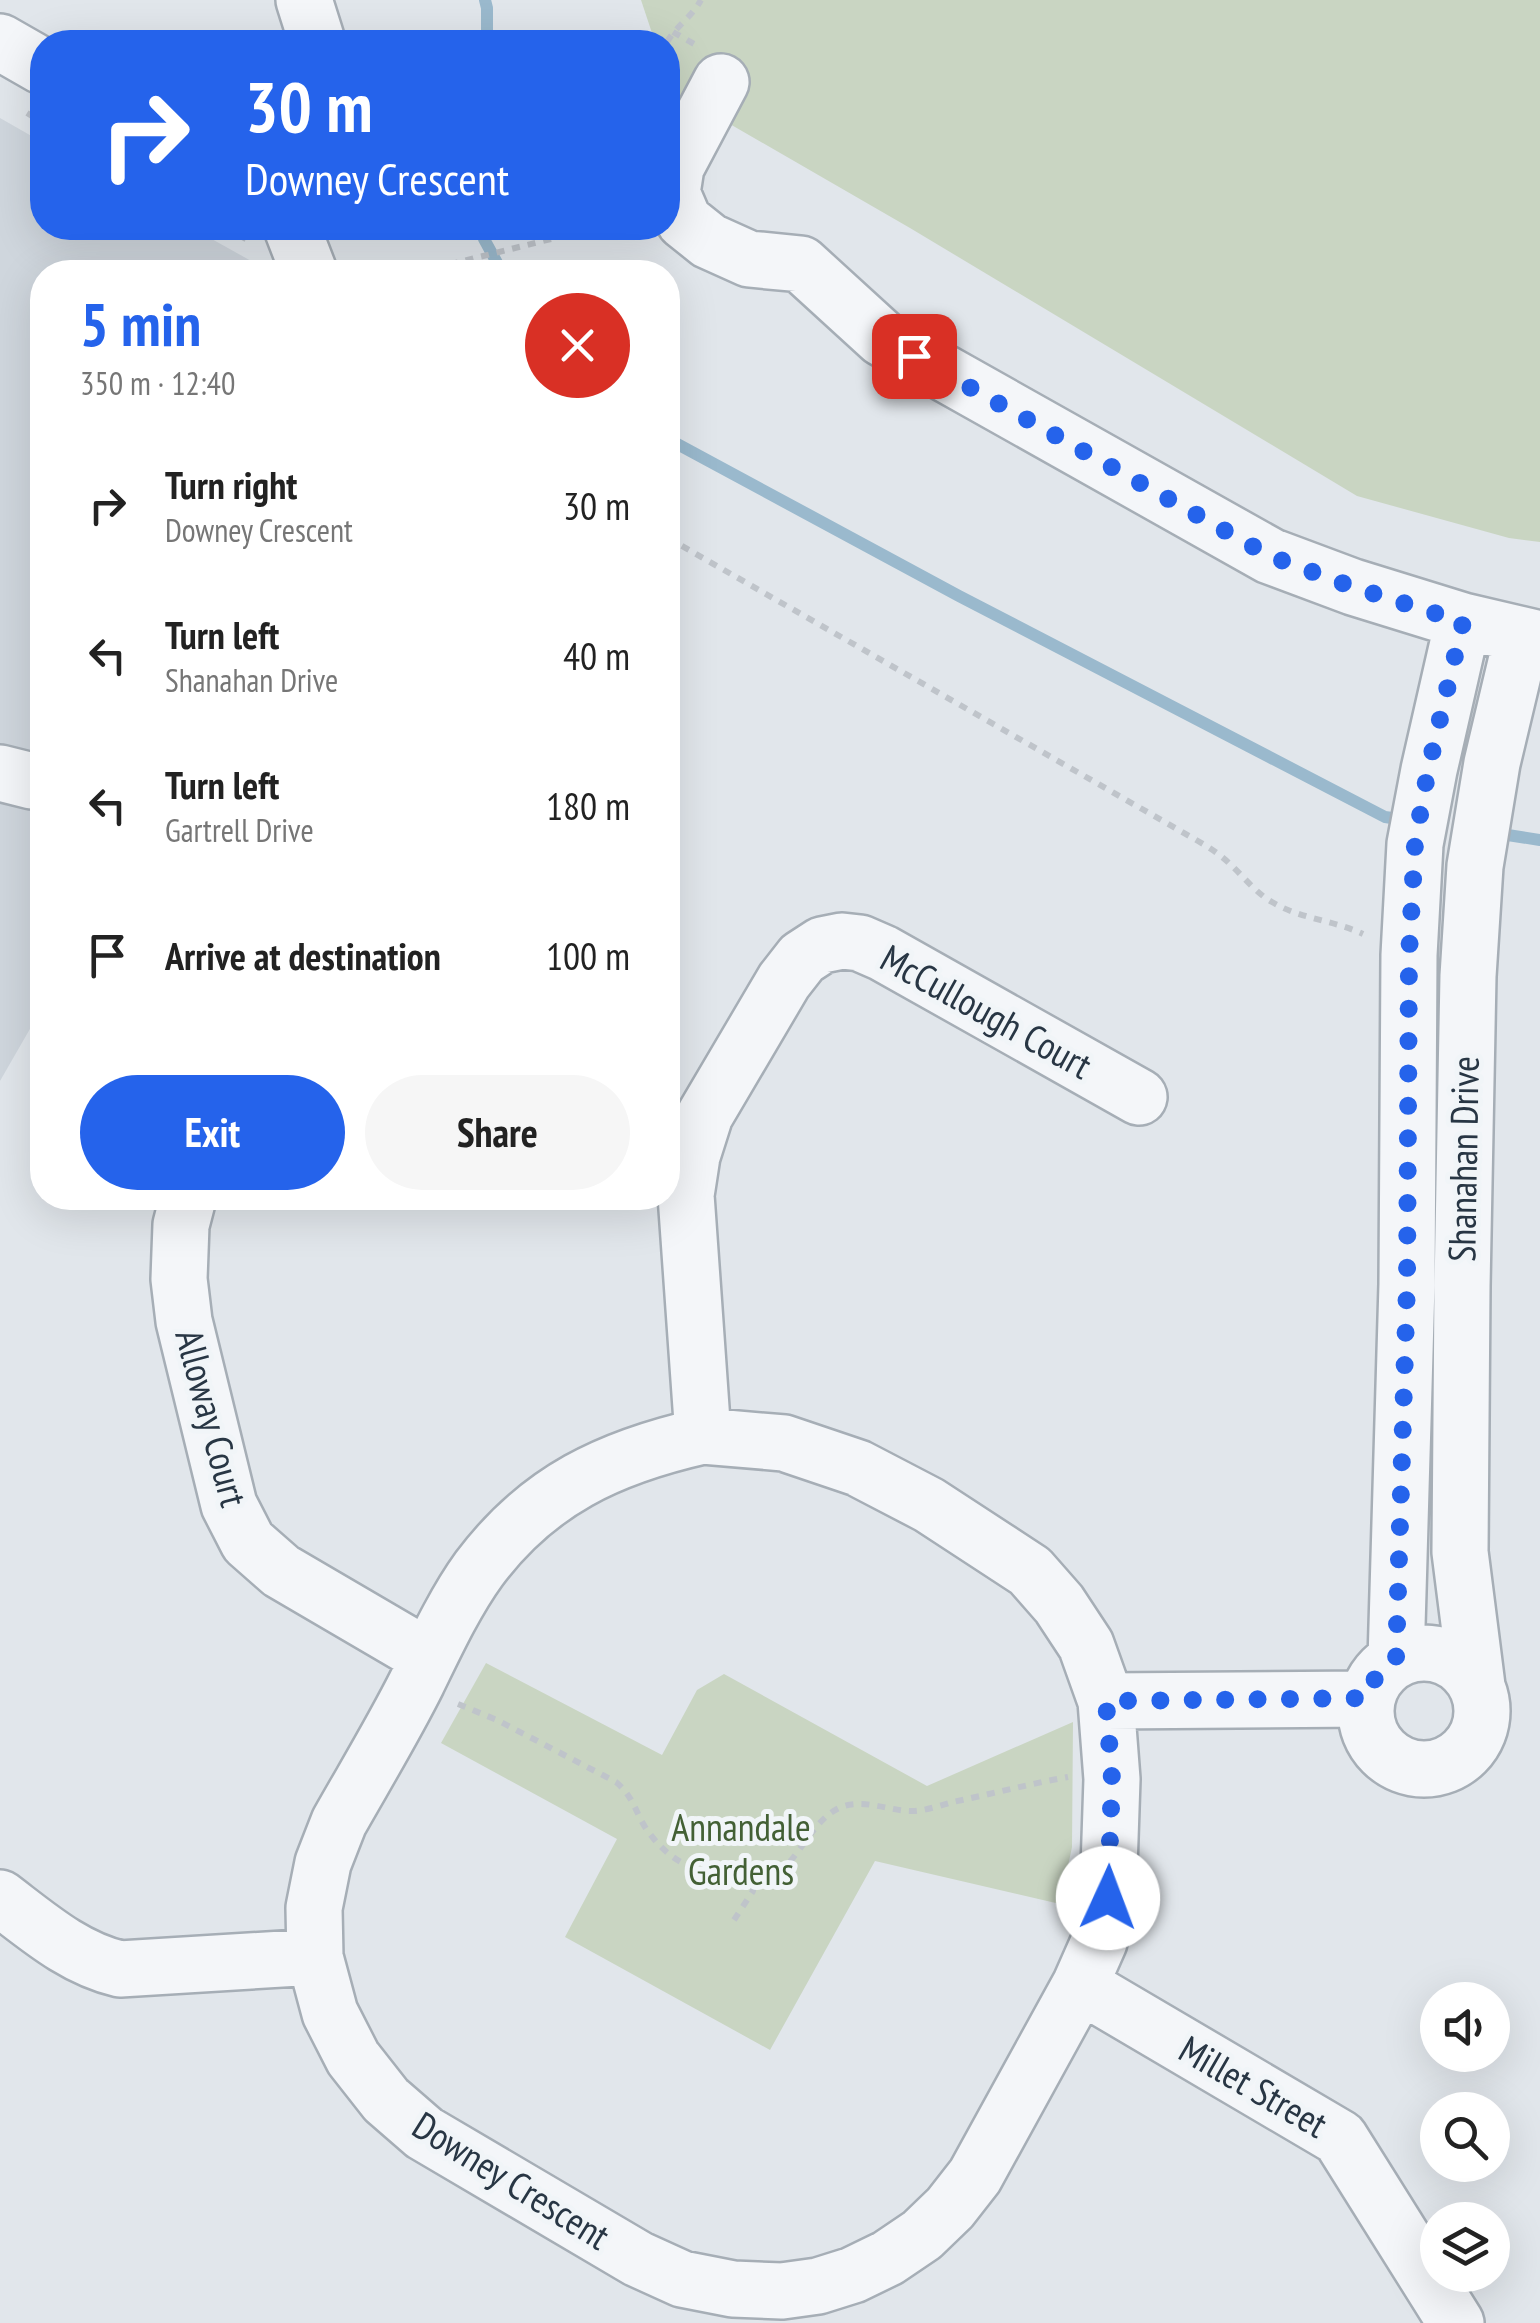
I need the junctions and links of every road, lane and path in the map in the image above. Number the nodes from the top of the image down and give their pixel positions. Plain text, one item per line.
1 (304, 0) edge
2 (701, 0) edge
3 (313, 30) edge
4 (674, 30) edge
5 (0, 42) edge
6 (30, 59) edge
7 (720, 82) dead end
8 (680, 159) edge
9 (680, 212) edge
10 (548, 240) edge
11 (467, 260) edge
12 (680, 545) edge
13 (1463, 622) junction
14 (1531, 638) edge
15 (0, 772) edge
16 (30, 780) edge
17 (1372, 938) dead end
18 (1139, 1097) dead end
19 (184, 1210) edge
20 (1407, 1284) junction
21 (1462, 1288) junction
22 (703, 1436) junction
23 (422, 1670) junction
24 (1381, 1679) junction
25 (1477, 1686) junction
26 (1106, 1701) junction
27 (1112, 1779) junction
28 (753, 1882) junction
29 (0, 1898) edge
30 (734, 1920) dead end
31 (315, 1957) junction
32 (1080, 1985) junction
33 (1456, 2323) edge

1 - 3 street
2 - 4 path
5 - 6 street
7 - 8 street
9 - 13 street
10 - 11 path
12 - 17 path
13 - 14 street
13 - 20 street, Shanahan Drive
14 - 21 street, Shanahan Drive
15 - 16 street
18 - 22 street, McCullough Court
19 - 23 street, Alloway Court
20 - 21 street
20 - 24 street, Shanahan Drive
21 - 25 street, Shanahan Drive
22 - 23 street, Downey Crescent
22 - 26 street, Downey Crescent
23 - 28 path
23 - 31 street, Downey Crescent
24 - 25 street
24 - 25 street
24 - 26 street
26 - 27 street, Downey Crescent
27 - 28 path
27 - 32 street, Downey Crescent
28 - 30 path
29 - 31 street
31 - 32 street, Downey Crescent
32 - 33 street, Millet Street

